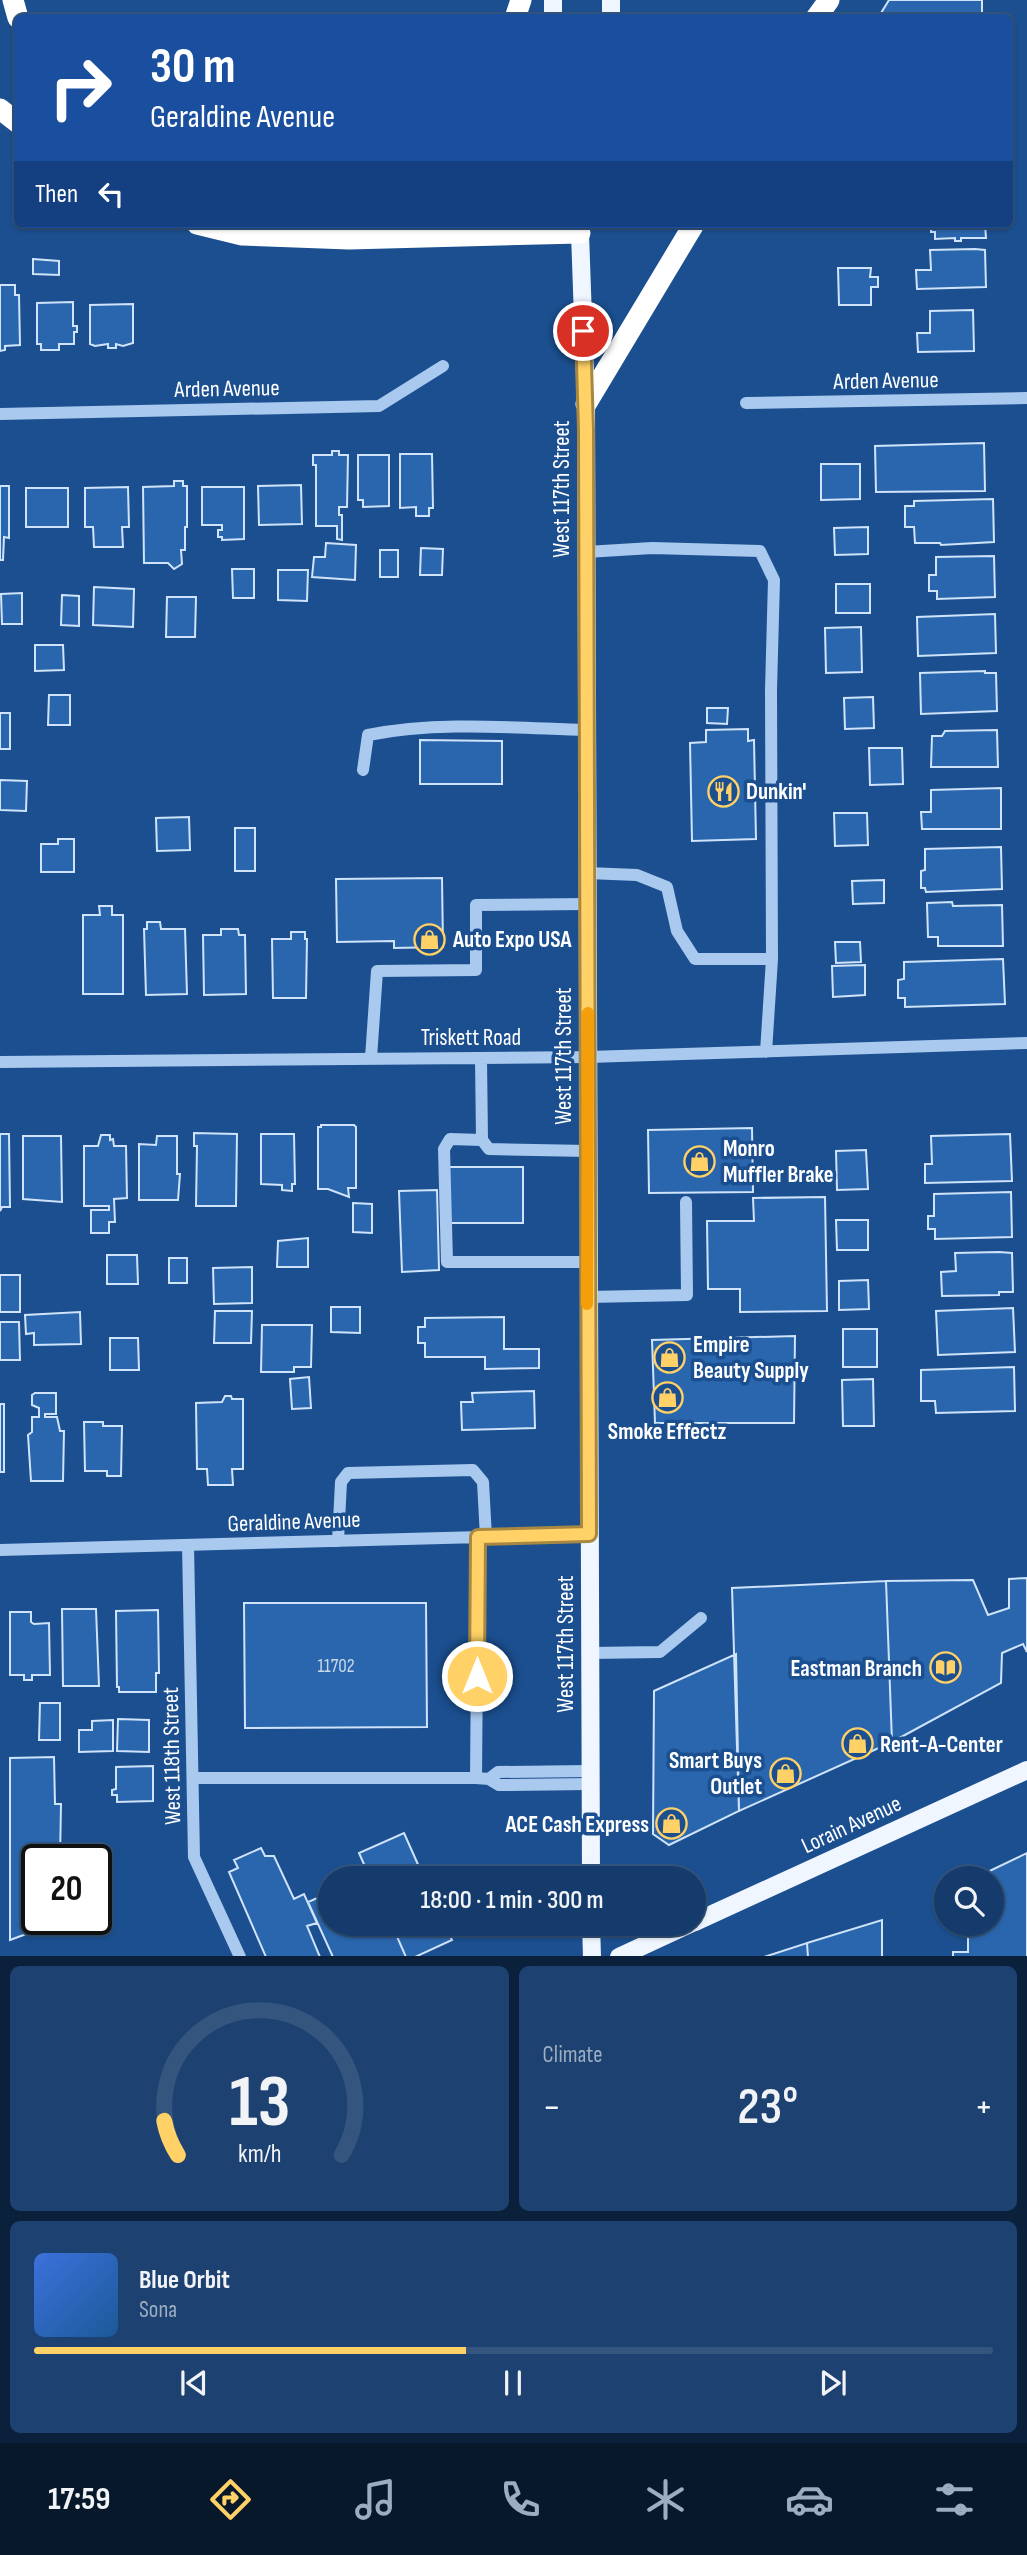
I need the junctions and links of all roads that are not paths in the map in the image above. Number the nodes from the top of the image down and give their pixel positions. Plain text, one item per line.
1 (0, 109) edge
2 (14, 120) edge
3 (212, 228) edge
4 (561, 228) edge
5 (580, 228) edge
6 (692, 228) edge
7 (443, 366) dead end
8 (1027, 398) edge
9 (746, 403) dead end
10 (586, 404) junction
11 (0, 414) edge
12 (586, 552) junction
13 (587, 730) junction
14 (363, 771) dead end
15 (587, 873) junction
16 (587, 904) junction
17 (772, 959) junction
18 (1027, 1044) edge
19 (766, 1052) junction
20 (588, 1057) junction
21 (371, 1058) junction
22 (481, 1058) junction
23 (0, 1062) edge
24 (482, 1140) junction
25 (588, 1151) junction
26 (686, 1202) dead end
27 (587, 1262) junction
28 (587, 1297) junction
29 (589, 1534) junction
30 (482, 1537) junction
31 (338, 1541) junction
32 (188, 1545) junction
33 (0, 1550) edge
34 (701, 1618) dead end
35 (590, 1653) junction
36 (1027, 1770) edge
37 (589, 1777) junction
38 (193, 1778) junction
39 (483, 1779) junction
40 (591, 1866) edge
41 (706, 1917) edge
42 (592, 1936) edge
43 (664, 1936) edge
44 (240, 1956) edge
45 (592, 1956) edge
46 (619, 1956) edge

1 - 2 highway
3 - 4 highway
5 - 10 main road, West 117th Street
6 - 10 highway
7 - 11 street, Arden Avenue
8 - 9 street, Arden Avenue
10 - 12 main road, West 117th Street
12 - 13 main road, West 117th Street
12 - 17 street
13 - 14 street
13 - 15 main road, West 117th Street
15 - 16 main road, West 117th Street
15 - 17 street
16 - 20 main road, West 117th Street
16 - 21 street
17 - 19 street
18 - 19 street, Triskett Road
19 - 20 street, Triskett Road
20 - 22 street, Triskett Road
20 - 25 main road, West 117th Street
21 - 22 street, Triskett Road
21 - 23 street, Triskett Road
22 - 24 street
24 - 25 street
24 - 27 street
25 - 27 main road, West 117th Street
26 - 28 street
27 - 28 main road, West 117th Street
28 - 29 main road, West 117th Street
29 - 30 street, Geraldine Avenue
29 - 35 main road, West 117th Street
30 - 31 street, Geraldine Avenue
30 - 31 street
30 - 39 street
31 - 32 street, Geraldine Avenue
32 - 33 street, Geraldine Avenue
32 - 38 street, West 118th Street
34 - 35 street
35 - 37 main road, West 117th Street
36 - 41 main road, Lorain Avenue
37 - 39 street
37 - 40 main road, West 117th Street
38 - 39 street
38 - 44 street, West 118th Street
42 - 45 main road
43 - 46 main road, Lorain Avenue

